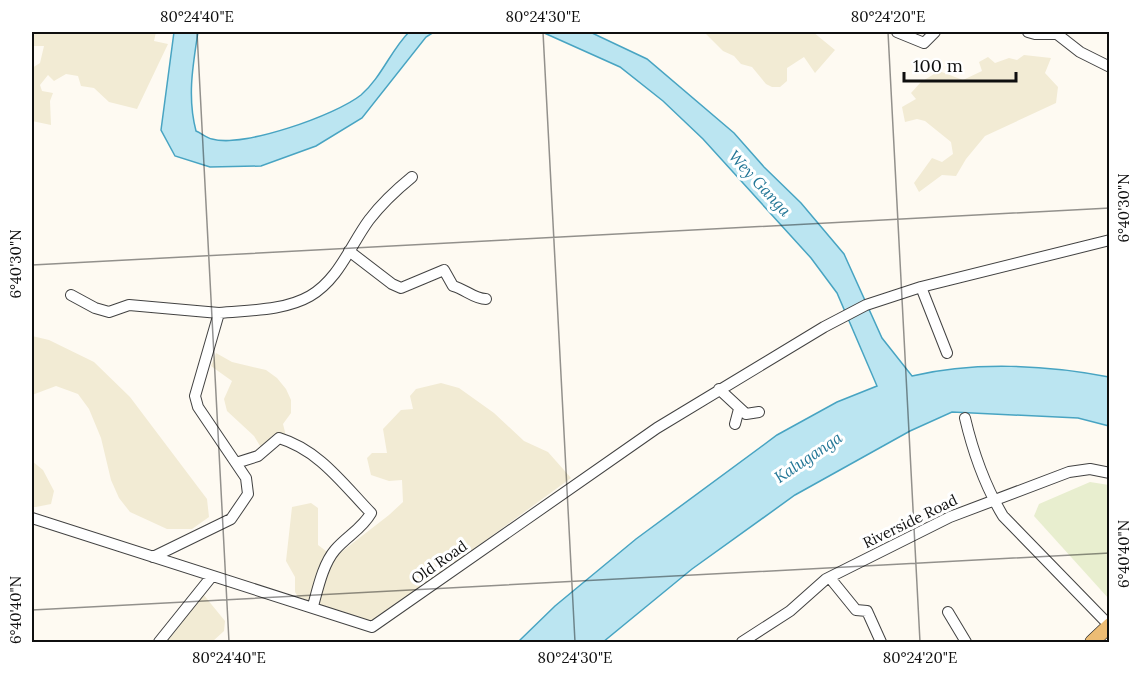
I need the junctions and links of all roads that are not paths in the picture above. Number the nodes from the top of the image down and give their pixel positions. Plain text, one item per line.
1 (897, 32) edge
2 (935, 32) edge
3 (1028, 32) edge
4 (1110, 67) edge
5 (412, 177) dead end
6 (1110, 240) edge
7 (349, 251) junction
8 (921, 287) junction
9 (71, 295) dead end
10 (486, 299) dead end
11 (219, 313) junction
12 (947, 353) dead end
13 (719, 389) junction
14 (739, 409) junction
15 (759, 412) dead end
16 (965, 418) dead end
17 (735, 424) dead end
18 (236, 463) junction
19 (1110, 472) edge
20 (993, 499) junction
21 (32, 518) edge
22 (153, 557) junction
23 (212, 576) junction
24 (831, 578) junction
25 (313, 606) junction
26 (948, 612) dead end
27 (1109, 625) edge
28 (159, 642) edge
29 (742, 642) edge
30 (881, 642) edge
31 (966, 642) edge
32 (1092, 642) edge

1 - 2 street
3 - 4 street
5 - 7 street
6 - 8 street, Old Road
7 - 10 street
7 - 11 street
8 - 12 street
8 - 13 street, Old Road
9 - 11 street
11 - 18 street
13 - 14 street
13 - 25 street, Old Road
14 - 15 street
14 - 17 street
16 - 20 street
18 - 22 street
18 - 25 street
19 - 20 street, Riverside Road
20 - 24 street, Riverside Road
20 - 27 street
21 - 22 street, Old Road
22 - 23 street, Old Road
23 - 25 street, Old Road
23 - 28 street
24 - 29 street, Riverside Road
24 - 30 street
26 - 31 street
27 - 32 main road

